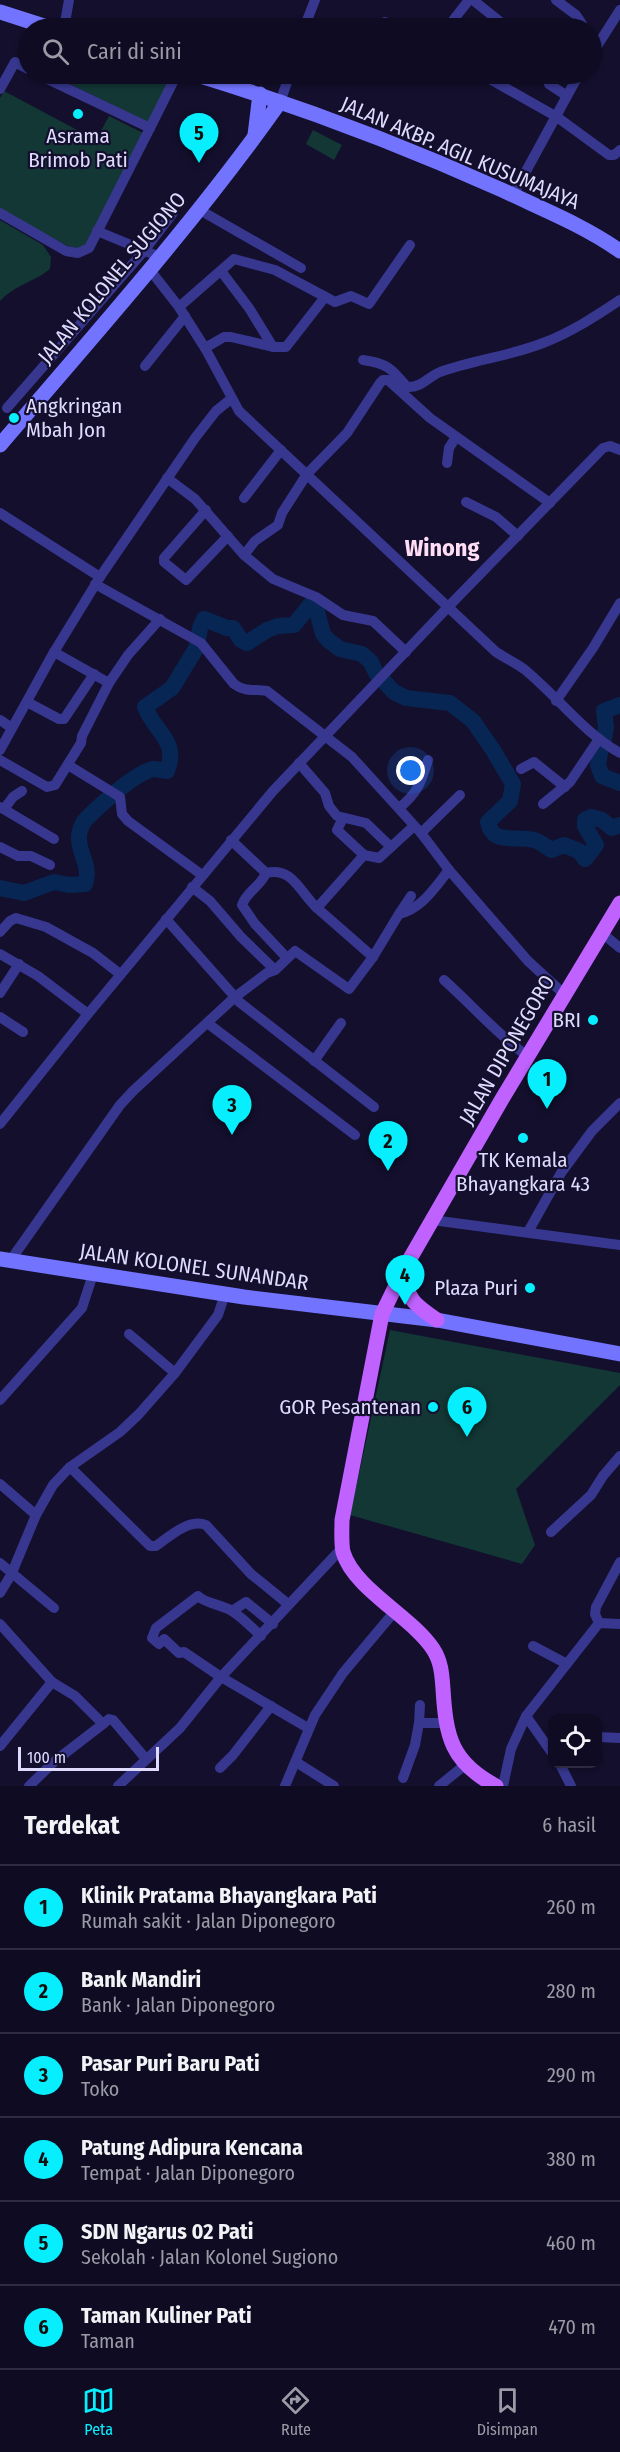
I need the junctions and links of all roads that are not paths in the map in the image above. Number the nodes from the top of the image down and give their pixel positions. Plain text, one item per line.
1 (69, 0) edge
2 (315, 0) edge
3 (471, 0) edge
4 (558, 1) edge
5 (620, 10) edge
6 (0, 12) edge
7 (19, 18) edge
8 (66, 18) edge
9 (308, 18) edge
10 (456, 18) edge
11 (495, 18) edge
12 (580, 18) edge
13 (602, 37) edge
14 (18, 64) edge
15 (58, 84) edge
16 (172, 84) edge
17 (227, 84) edge
18 (286, 84) edge
19 (499, 84) edge
20 (549, 84) edge
21 (574, 84) edge
22 (0, 89) edge
23 (260, 94) junction
24 (567, 96) junction
25 (280, 102) junction
26 (557, 117) junction
27 (150, 128) junction
28 (255, 138) junction
29 (618, 154) edge
30 (513, 195) junction
31 (198, 209) junction
32 (0, 213) edge
33 (173, 213) dead end
34 (97, 231) junction
35 (410, 245) dead end
36 (144, 251) junction
37 (620, 251) edge
38 (160, 257) junction
39 (301, 268) dead end
40 (150, 270) junction
41 (221, 272) junction
42 (325, 297) junction
43 (620, 300) edge
44 (182, 311) junction
45 (273, 347) junction
46 (205, 348) junction
47 (363, 360) dead end
48 (145, 366) dead end
49 (231, 399) junction
50 (7, 408) dead end
51 (456, 437) junction
52 (0, 445) edge
53 (281, 450) junction
54 (620, 450) edge
55 (447, 463) dead end
56 (307, 474) junction
57 (167, 478) junction
58 (244, 498) dead end
59 (466, 502) dead end
60 (550, 503) junction
61 (206, 510) junction
62 (0, 513) edge
63 (228, 536) junction
64 (518, 536) junction
65 (244, 555) junction
66 (98, 581) junction
67 (620, 603) edge
68 (449, 606) junction
69 (160, 619) junction
70 (54, 652) junction
71 (406, 652) junction
72 (94, 674) junction
73 (110, 683) junction
74 (556, 701) junction
75 (27, 702) junction
76 (71, 711) junction
77 (0, 720) edge
78 (89, 720) junction
79 (12, 728) junction
80 (326, 737) junction
81 (599, 739) junction
82 (0, 750) edge
83 (620, 753) edge
84 (0, 760) edge
85 (428, 760) dead end
86 (299, 763) junction
87 (68, 765) junction
88 (521, 769) dead end
89 (565, 788) junction
90 (22, 791) dead end
91 (460, 795) dead end
92 (543, 804) dead end
93 (2, 808) edge
94 (399, 808) junction
95 (343, 818) junction
96 (417, 829) junction
97 (54, 839) dead end
98 (231, 840) junction
99 (0, 847) edge
100 (391, 847) junction
101 (364, 855) junction
102 (50, 865) dead end
103 (449, 870) junction
104 (266, 873) junction
105 (202, 874) junction
106 (192, 886) junction
107 (411, 896) dead end
108 (620, 903) edge
109 (317, 908) junction
110 (399, 914) junction
111 (166, 919) junction
112 (0, 932) edge
113 (602, 933) junction
114 (620, 948) edge
115 (0, 954) edge
116 (287, 957) junction
117 (373, 957) junction
118 (19, 964) junction
119 (275, 970) junction
120 (120, 974) junction
121 (444, 980) dead end
122 (0, 993) edge
123 (564, 994) junction
124 (237, 999) junction
125 (88, 1014) junction
126 (0, 1017) edge
127 (341, 1023) dead end
128 (210, 1025) dead end
129 (23, 1032) dead end
130 (527, 1056) junction
131 (314, 1061) junction
132 (620, 1103) edge
133 (375, 1107) dead end
134 (0, 1124) edge
135 (355, 1135) dead end
136 (432, 1220) junction
137 (528, 1232) junction
138 (620, 1245) edge
139 (5, 1260) edge
140 (404, 1269) junction
141 (93, 1274) junction
142 (225, 1294) junction
143 (382, 1314) junction
144 (437, 1320) junction
145 (129, 1335) dead end
146 (620, 1354) edge
147 (175, 1373) junction
148 (0, 1400) edge
149 (620, 1456) edge
150 (70, 1467) junction
151 (0, 1484) edge
152 (36, 1515) junction
153 (551, 1532) dead end
154 (342, 1548) junction
155 (620, 1562) edge
156 (0, 1563) edge
157 (11, 1575) junction
158 (0, 1593) edge
159 (288, 1605) junction
160 (54, 1608) dead end
161 (231, 1611) junction
162 (395, 1611) junction
163 (599, 1623) junction
164 (0, 1624) edge
165 (273, 1624) junction
166 (620, 1624) edge
167 (261, 1636) junction
168 (533, 1646) dead end
169 (567, 1664) junction
170 (220, 1677) junction
171 (52, 1682) junction
172 (420, 1705) dead end
173 (271, 1706) junction
174 (526, 1716) junction
175 (419, 1723) junction
176 (445, 1723) junction
177 (103, 1724) junction
178 (308, 1728) junction
179 (602, 1737) edge
180 (620, 1738) edge
181 (0, 1746) edge
182 (548, 1748) edge
183 (146, 1759) junction
184 (296, 1762) junction
185 (465, 1766) junction
186 (220, 1768) dead end
187 (562, 1768) edge
188 (403, 1778) dead end
189 (29, 1786) edge
190 (118, 1786) edge
191 (285, 1786) edge
192 (334, 1786) edge
193 (439, 1786) edge
194 (496, 1786) edge
195 (503, 1786) edge
196 (571, 1786) edge

1 - 8 street
2 - 9 street
3 - 10 street
3 - 11 street
4 - 12 street
5 - 13 street
6 - 7 main road
14 - 22 street
15 - 27 street
16 - 27 street
17 - 23 main road, JALAN AKBP. AGIL KUSUMAJAYA
18 - 25 street
19 - 26 street
20 - 24 street
21 - 24 street
23 - 25 main road, JALAN AKBP. AGIL KUSUMAJAYA
23 - 28 main road
24 - 26 street
25 - 28 main road, JALAN KOLONEL SUGIONO
25 - 30 main road, JALAN AKBP. AGIL KUSUMAJAYA
26 - 29 street
26 - 30 street
27 - 34 street
28 - 31 main road, JALAN KOLONEL SUGIONO
30 - 37 main road, JALAN AKBP. AGIL KUSUMAJAYA
31 - 38 main road, JALAN KOLONEL SUGIONO
31 - 39 street
32 - 34 street
33 - 36 street
34 - 36 street
35 - 42 street
36 - 38 street
36 - 50 street
38 - 40 main road, JALAN KOLONEL SUGIONO
40 - 44 street
40 - 52 main road, JALAN KOLONEL SUGIONO
41 - 42 street
41 - 44 street
41 - 45 street
42 - 45 street
43 - 47 street
44 - 46 street
44 - 48 street
45 - 46 street
46 - 49 street
49 - 53 street
49 - 57 street
51 - 55 street
51 - 56 street
51 - 60 street
53 - 56 street
53 - 58 street
54 - 60 street
56 - 65 street
56 - 68 street
57 - 61 street
57 - 66 street
59 - 64 street
60 - 64 street
61 - 63 street
61 - 63 street
62 - 66 street
63 - 65 street
64 - 68 street
65 - 71 street
66 - 69 street
66 - 70 street
67 - 74 street
68 - 71 street
68 - 74 street
69 - 73 street
69 - 80 street
70 - 72 street
70 - 75 street
71 - 80 street
72 - 73 street
72 - 76 street
73 - 78 street
74 - 81 street
75 - 76 street
75 - 79 street
76 - 78 street
77 - 79 street
78 - 87 street
79 - 82 street
80 - 86 street
80 - 94 street
81 - 83 street
81 - 89 street
84 - 87 street
85 - 94 street
86 - 95 street
86 - 98 street
87 - 105 street
88 - 89 street
89 - 92 street
90 - 93 street
91 - 96 street
93 - 97 street
94 - 96 street
95 - 100 street
95 - 101 street
96 - 100 street
96 - 103 street
98 - 104 street
98 - 105 street
99 - 102 street
100 - 101 street
101 - 109 street
103 - 110 street
103 - 123 street
104 - 109 street
104 - 116 street
105 - 106 street
106 - 111 street
106 - 119 street
107 - 110 street
108 - 113 main road, JALAN DIPONEGORO
109 - 117 street
110 - 117 street
111 - 120 street
111 - 124 street
112 - 120 street
113 - 114 street
113 - 123 main road, JALAN DIPONEGORO
115 - 118 street
116 - 117 street
116 - 119 street
118 - 122 street
118 - 125 street
119 - 124 street
120 - 125 street
121 - 130 street
123 - 130 main road, JALAN DIPONEGORO
124 - 131 street
124 - 139 street
125 - 134 street
126 - 129 street
127 - 131 street
128 - 135 street
130 - 136 main road, JALAN DIPONEGORO
131 - 133 street
132 - 137 street
136 - 137 street
136 - 140 main road, JALAN DIPONEGORO
137 - 138 street
139 - 141 main road, JALAN KOLONEL SUNANDAR
140 - 143 main road, JALAN DIPONEGORO
140 - 144 main road
141 - 142 main road, JALAN KOLONEL SUNANDAR
141 - 148 street
142 - 143 main road, JALAN KOLONEL SUNANDAR
142 - 147 street
143 - 144 main road, JALAN KOLONEL SUNANDAR
143 - 154 main road, JALAN DIPONEGORO
144 - 146 main road, JALAN KOLONEL SUNANDAR
145 - 147 street
147 - 150 street
149 - 153 street
150 - 152 street
150 - 159 street
151 - 152 street
152 - 157 street
154 - 159 street
154 - 162 main road
155 - 163 street
156 - 157 street
157 - 158 street
157 - 160 street
159 - 165 street
161 - 165 street
161 - 167 street
161 - 170 street
162 - 176 main road
162 - 178 street
163 - 166 street
163 - 169 street
164 - 171 street
165 - 167 street
167 - 170 street
168 - 169 street
169 - 174 street
170 - 173 street
170 - 183 street
171 - 177 street
171 - 181 street
172 - 175 street
173 - 178 street
173 - 186 street
174 - 182 street
174 - 195 street
175 - 176 street
175 - 188 street
176 - 185 main road
177 - 183 street
177 - 189 street
178 - 184 street
179 - 180 street
183 - 190 street
184 - 191 street
184 - 192 street
185 - 193 street
185 - 194 main road
187 - 196 street

